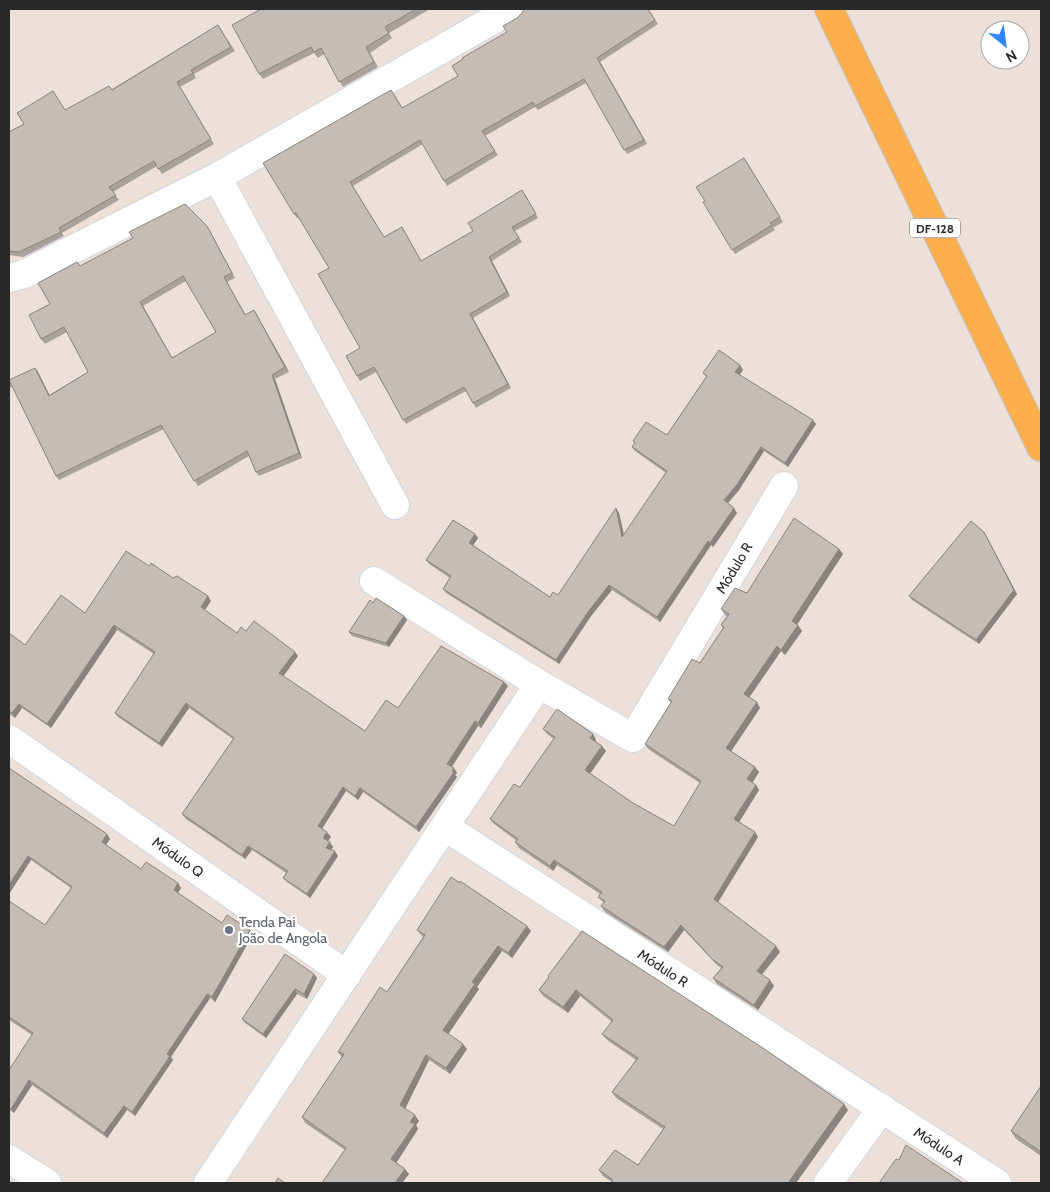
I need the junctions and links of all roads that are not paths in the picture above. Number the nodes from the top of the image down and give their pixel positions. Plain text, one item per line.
1 (512, 9) edge
2 (829, 9) edge
3 (217, 177) junction
4 (9, 278) edge
5 (1041, 447) edge
6 (784, 486) dead end
7 (395, 505) dead end
8 (374, 581) dead end
9 (539, 684) junction
10 (9, 739) edge
11 (445, 827) junction
12 (347, 975) junction
13 (882, 1108) junction
14 (9, 1159) edge
15 (47, 1183) edge
16 (208, 1183) edge
17 (828, 1183) edge
18 (998, 1183) edge

1 - 3 street
2 - 5 main road, DF-128 / DF-128
3 - 4 street
3 - 7 street
6 - 9 street, Módulo R
8 - 9 street
9 - 11 street
10 - 12 street, Módulo Q
11 - 12 street
11 - 13 street, Módulo R
12 - 16 street
13 - 17 street
13 - 18 street, Módulo A
14 - 15 street

